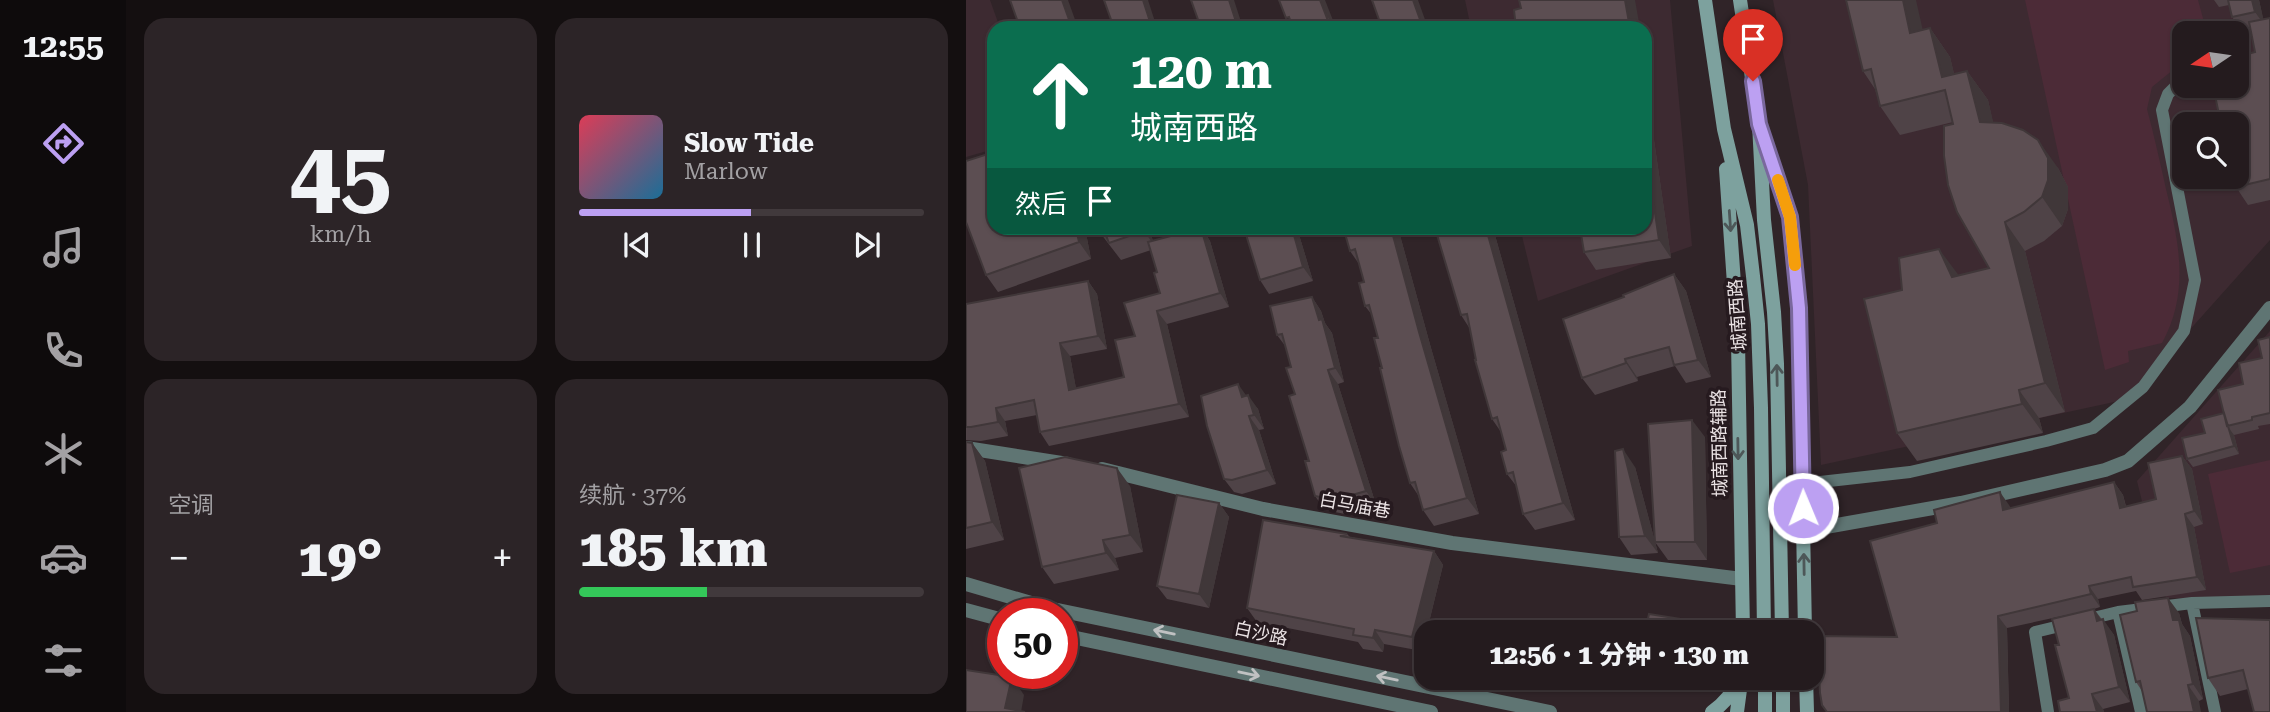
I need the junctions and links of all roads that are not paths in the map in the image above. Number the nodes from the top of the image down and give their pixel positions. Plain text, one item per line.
1 (1704, 0) edge
2 (1740, 0) edge
3 (2172, 90) edge
4 (1759, 124) junction
5 (1724, 129) junction
6 (2270, 308) edge
7 (966, 448) edge
8 (1802, 484) junction
9 (1803, 531) junction
10 (1742, 579) junction
11 (966, 584) edge
12 (2270, 601) edge
13 (2192, 603) junction
14 (966, 610) edge
15 (2118, 612) junction
16 (987, 616) edge
17 (1743, 620) edge
18 (1764, 620) edge
19 (1782, 620) edge
20 (1805, 620) edge
21 (1078, 639) edge
22 (1734, 690) edge
23 (1739, 690) edge
24 (1765, 690) edge
25 (1783, 690) edge
26 (1807, 690) edge
27 (1386, 707) edge
28 (1808, 709) edge
29 (1431, 712) edge
30 (1550, 712) edge
31 (1712, 712) edge
32 (1737, 712) edge
33 (1765, 712) edge
34 (1783, 712) edge
35 (2048, 712) edge
36 (2140, 712) edge
37 (2215, 712) edge

1 - 5 main road, 城南西路
2 - 4 main road, 城南西路
3 - 8 lane
4 - 8 main road
19 -> 4 main road, 城南西路
5 -> 10 main road, 城南西路辅路
5 - 18 main road, 城南西路
6 - 9 street
7 - 10 street, 白马庙巷
8 - 9 main road
20 -> 9 main road
10 - 17 main road, 城南西路辅路
30 -> 11 street, 白沙路
12 - 13 lane
13 - 15 lane
13 - 37 lane
14 - 16 street
15 - 35 lane
15 - 36 lane
21 -> 27 street
22 - 31 main road
23 - 32 main road
24 - 33 main road
25 - 34 main road
26 - 28 main road
27 - 29 street

